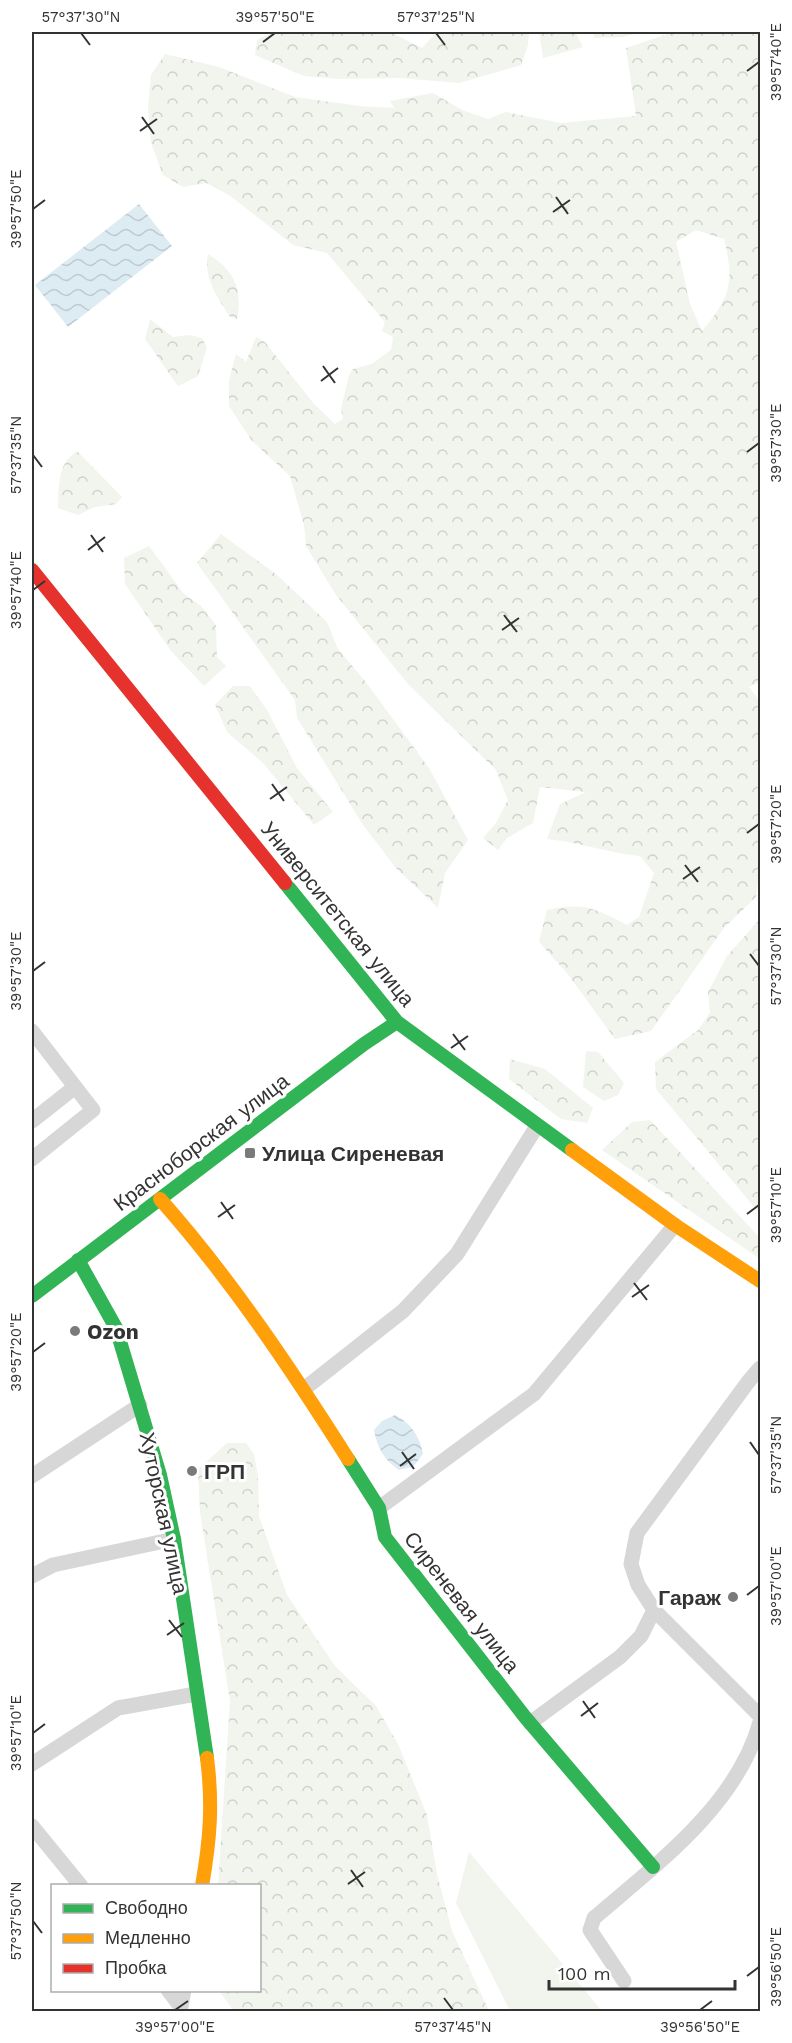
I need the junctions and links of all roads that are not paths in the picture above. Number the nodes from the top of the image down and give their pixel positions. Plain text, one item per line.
1 (32, 570) edge
2 (397, 1022) junction
3 (35, 1041) edge
4 (75, 1087) junction
5 (32, 1121) edge
6 (537, 1126) junction
7 (32, 1159) edge
8 (160, 1199) junction
9 (675, 1225) junction
10 (78, 1260) junction
11 (760, 1281) edge
12 (32, 1296) edge
13 (760, 1368) edge
14 (304, 1389) junction
15 (140, 1405) junction
16 (32, 1476) edge
17 (379, 1508) junction
18 (174, 1539) junction
19 (32, 1576) edge
20 (654, 1610) junction
21 (196, 1694) junction
22 (760, 1716) edge
23 (760, 1722) edge
24 (530, 1723) junction
25 (32, 1764) edge
26 (32, 1826) edge
27 (653, 1868) junction
28 (79, 1884) edge
29 (202, 1884) edge
30 (624, 1981) dead end
31 (169, 1992) edge
32 (184, 1992) edge
33 (181, 2009) edge

1 - 2 street, Университетская улица
2 - 6 street, Университетская улица
2 - 8 street, Красноборская улица
3 - 4 street
4 - 5 street
4 - 7 street
6 - 9 street, Университетская улица
6 - 14 street
8 - 10 street, Красноборская улица
8 - 14 street, Сиреневая улица
9 - 11 street, Университетская улица
9 - 17 street
10 - 12 street, Красноборская улица
10 - 15 street, Хуторская улица
13 - 20 street
14 - 17 street, Сиреневая улица
15 - 16 street
15 - 18 street, Хуторская улица
17 - 24 street, Сиреневая улица
18 - 19 street
18 - 21 street, Хуторская улица
20 - 22 street
20 - 24 street
21 - 25 street
21 - 29 street, Хуторская улица
23 - 27 street
24 - 27 street, Сиреневая улица
26 - 28 street
27 - 30 street
31 - 33 street
32 - 33 street

